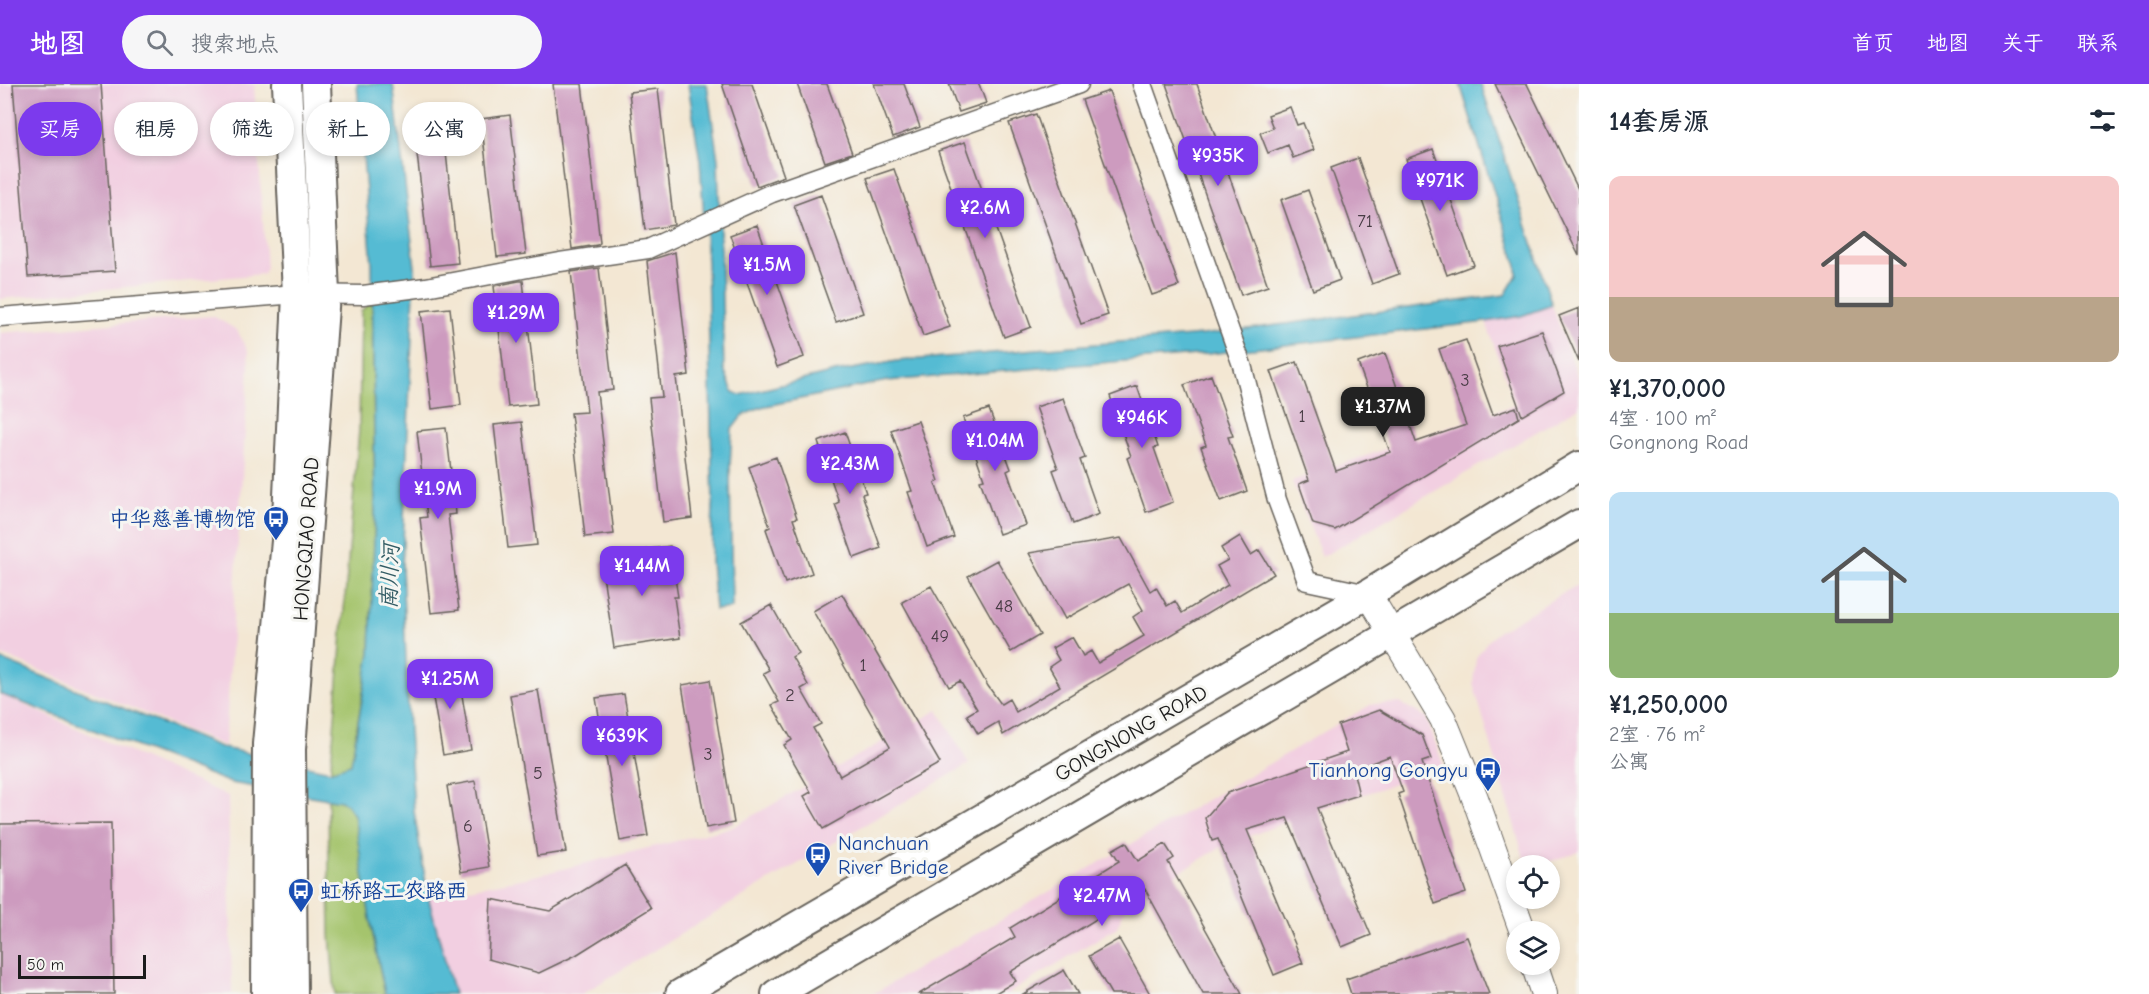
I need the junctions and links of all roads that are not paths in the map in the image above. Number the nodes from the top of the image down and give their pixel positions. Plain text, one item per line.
1 (287, 84) edge
2 (316, 84) edge
3 (1079, 84) edge
4 (1143, 84) edge
5 (297, 294) junction
6 (325, 294) junction
7 (0, 317) edge
8 (1579, 466) edge
9 (1579, 524) edge
10 (1368, 594) junction
11 (1392, 633) junction
12 (279, 746) junction
13 (280, 800) junction
14 (1519, 921) edge
15 (1538, 975) edge
16 (267, 994) edge
17 (292, 994) edge
18 (680, 994) edge
19 (777, 994) edge
20 (1544, 994) edge

1 - 5 main road, HONGQIAO ROAD
2 - 6 main road, HONGQIAO ROAD
3 - 6 street
4 - 10 street
5 - 6 street
5 - 7 street
5 - 12 main road, HONGQIAO ROAD
6 - 12 main road, HONGQIAO ROAD
8 - 10 main road, GONGNONG ROAD
9 - 11 main road
10 - 11 street
10 - 18 main road, GONGNONG ROAD
11 - 14 street
11 - 19 main road
12 - 13 main road, HONGQIAO ROAD
13 - 16 main road, HONGQIAO ROAD
13 - 17 main road, HONGQIAO ROAD
15 - 20 street

